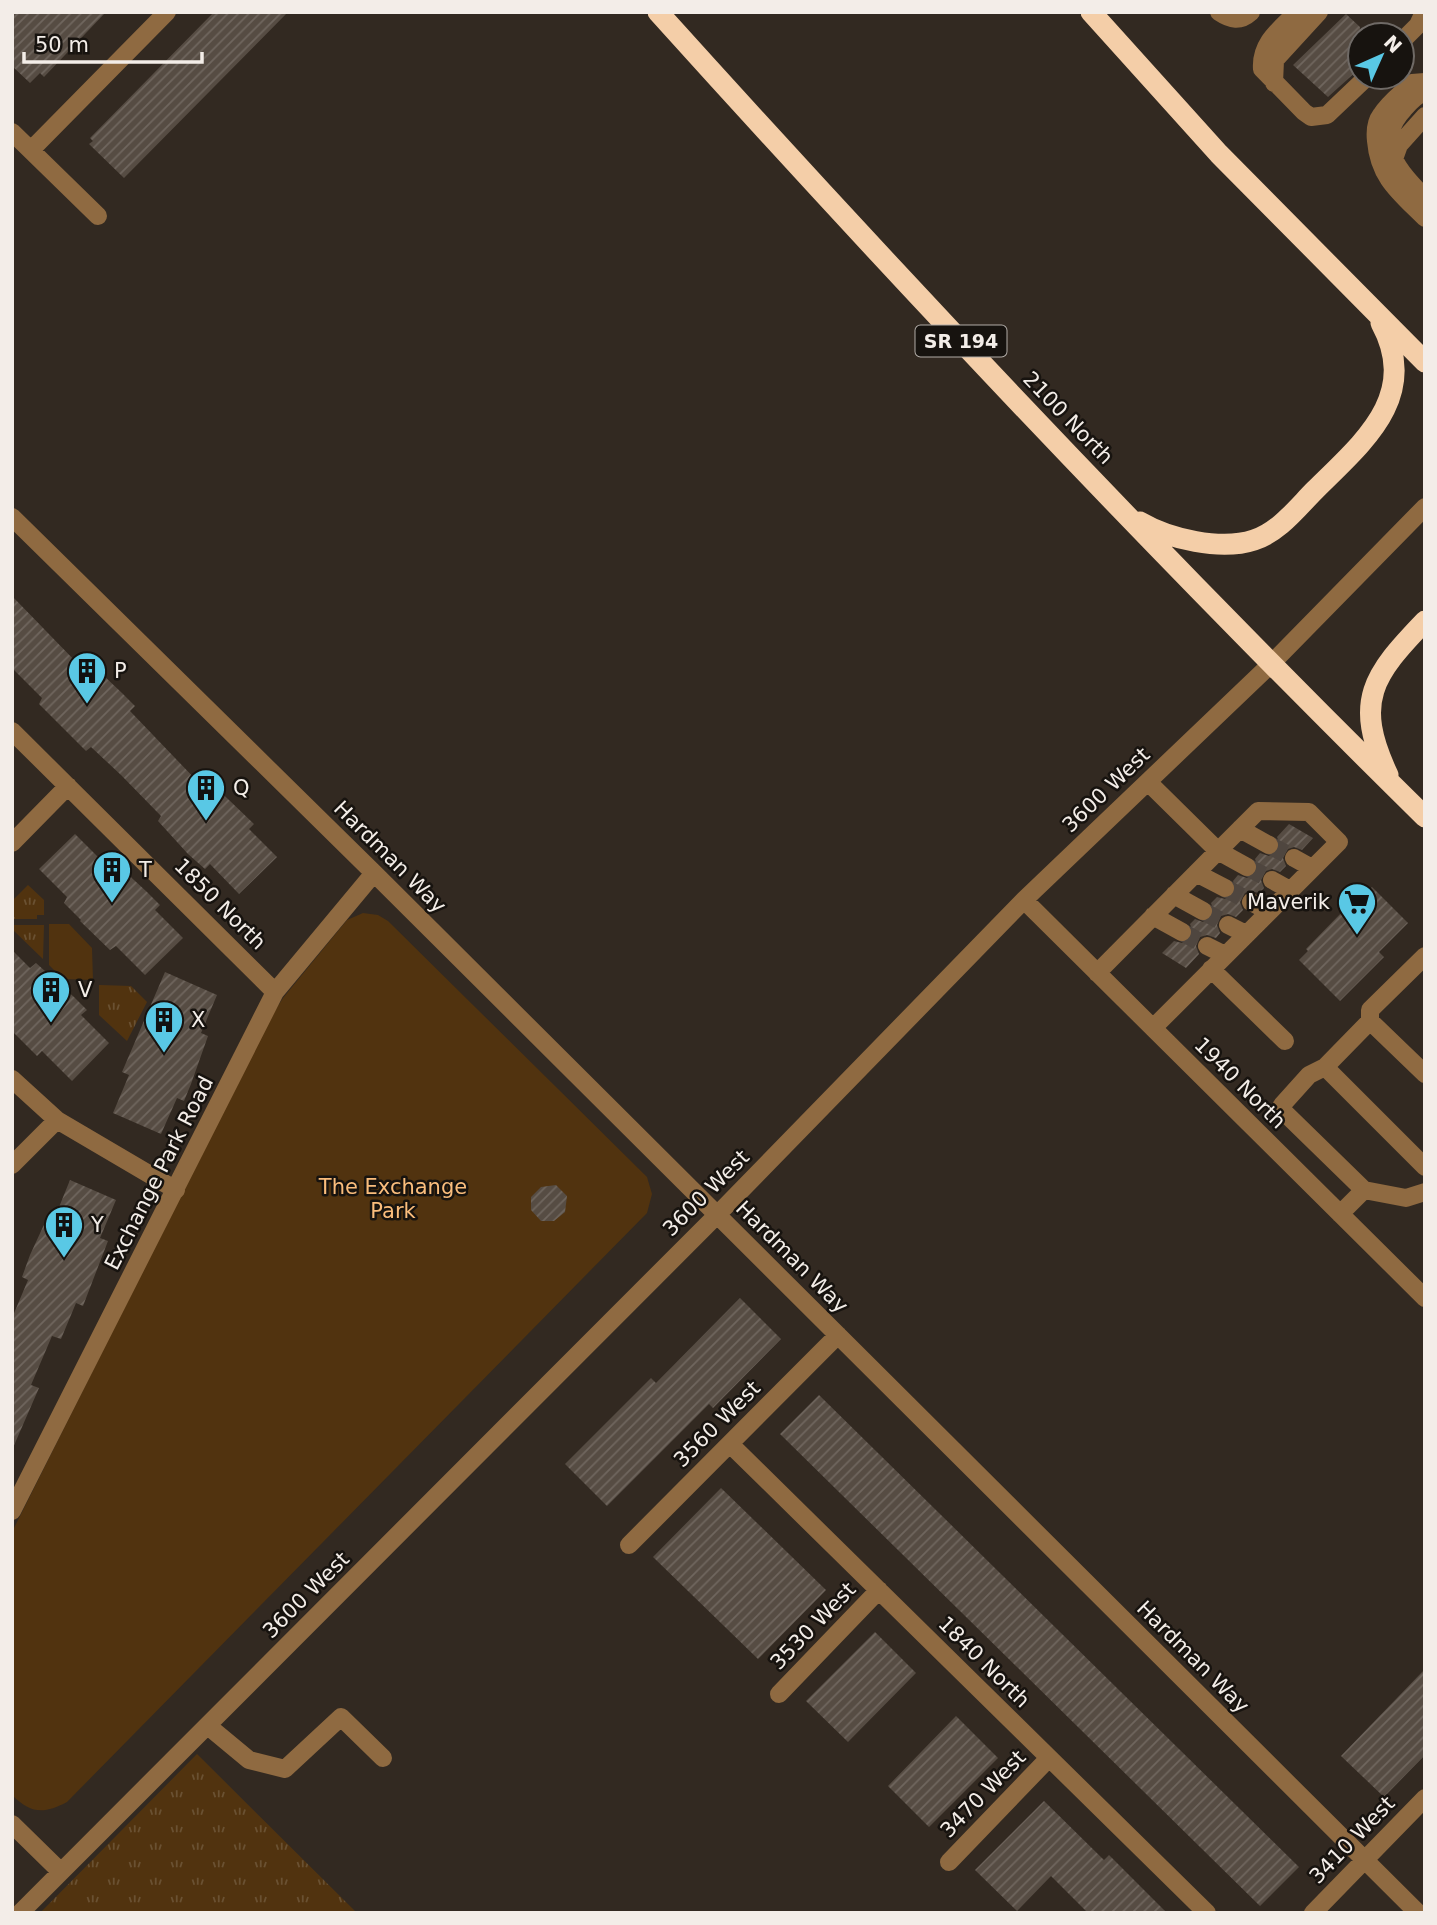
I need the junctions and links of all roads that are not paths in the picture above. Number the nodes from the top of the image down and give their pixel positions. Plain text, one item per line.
1 (167, 12) edge
2 (658, 12) edge
3 (1091, 12) edge
4 (1219, 12) edge
5 (1297, 12) edge
6 (1319, 12) edge
7 (1248, 13) edge
8 (1425, 82) edge
9 (1274, 83) junction
10 (1353, 91) edge
11 (1425, 92) edge
12 (1425, 117) edge
13 (12, 132) edge
14 (31, 150) junction
15 (1394, 159) junction
16 (1425, 198) edge
17 (98, 216) dead end
18 (1425, 218) edge
19 (1375, 313) junction
20 (1425, 362) edge
21 (1425, 507) edge
22 (1126, 514) junction
23 (12, 517) edge
24 (1425, 621) edge
25 (1271, 664) junction
26 (12, 731) edge
27 (1148, 782) junction
28 (68, 786) junction
29 (1396, 789) junction
30 (1425, 817) edge
31 (1240, 829) junction
32 (12, 843) edge
33 (1269, 845) tunnel mouth
34 (1218, 851) junction
35 (1294, 858) tunnel mouth
36 (1247, 867) tunnel mouth
37 (1312, 868) junction
38 (374, 873) junction
39 (1196, 873) junction
40 (1272, 880) tunnel mouth
41 (1226, 888) tunnel mouth
42 (1290, 890) junction
43 (1174, 895) junction
44 (1024, 900) junction
45 (1251, 902) tunnel mouth
46 (1203, 911) tunnel mouth
47 (1269, 912) junction
48 (1153, 916) junction
49 (1228, 925) tunnel mouth
50 (1182, 932) tunnel mouth
51 (1246, 934) junction
52 (1207, 946) tunnel mouth
53 (1225, 956) junction
54 (1425, 956) edge
55 (1211, 969) junction
56 (1097, 973) junction
57 (275, 992) junction
58 (1370, 1021) junction
59 (1153, 1028) junction
60 (1285, 1041) dead end
61 (1325, 1067) junction
62 (1425, 1074) edge
63 (12, 1079) edge
64 (57, 1120) junction
65 (12, 1165) edge
66 (1425, 1167) edge
67 (176, 1190) junction
68 (1364, 1191) junction
69 (1425, 1192) edge
70 (717, 1214) junction
71 (1340, 1214) junction
72 (1421, 1287) edge
73 (838, 1335) junction
74 (730, 1444) junction
75 (12, 1511) edge
76 (629, 1545) dead end
77 (879, 1590) junction
78 (779, 1694) dead end
79 (208, 1726) junction
80 (383, 1758) dead end
81 (1049, 1758) junction
82 (1425, 1798) edge
83 (12, 1824) edge
84 (1364, 1859) junction
85 (949, 1861) dead end
86 (61, 1872) junction
87 (20, 1913) edge
88 (1207, 1913) edge
89 (1313, 1913) edge
90 (1418, 1913) edge

1 - 14 street
2 - 22 highway, 2100 North / SR 194
3 - 19 highway
4 - 7 street
5 - 9 street
6 - 9 street
8 - 18 street
9 - 10 street
11 - 15 street
12 - 15 street
13 - 14 street
14 - 17 street
15 - 16 street
19 - 20 highway
19 - 22 highway
21 - 25 street, 3600 West
22 - 25 highway, 2100 North / SR 194
23 - 38 street, Hardman Way
24 - 29 highway
25 - 27 street, 3600 West
25 - 29 highway, 2100 North / SR 194
26 - 28 street, 1850 North
27 - 34 street
27 - 44 street, 3600 West
28 - 32 street
28 - 57 street, 1850 North
29 - 30 highway, 2100 North / SR 194
31 - 33 street
31 - 34 street
31 - 37 street
34 - 36 street
34 - 39 street
35 - 37 street
37 - 42 street
38 - 57 street, Exchange Park Road
38 - 70 street, Hardman Way
39 - 41 street
39 - 43 street
40 - 42 street
42 - 47 street
43 - 46 street
43 - 48 street
44 - 56 street, 1940 North
44 - 70 street, 3600 West
45 - 47 street
47 - 51 street
48 - 50 street
48 - 56 street
49 - 51 street
51 - 53 street
52 - 53 street
53 - 55 street
54 - 58 street
55 - 59 street
55 - 60 street
56 - 59 street, 1940 North
57 - 67 street, Exchange Park Road
58 - 61 street
58 - 62 street
59 - 71 street, 1940 North
61 - 66 street
61 - 68 street
63 - 64 street
64 - 65 street
64 - 67 street
67 - 75 street, Exchange Park Road
68 - 69 street
68 - 71 street
70 - 73 street, Hardman Way
70 - 79 street, 3600 West
71 - 72 street, 1940 North
73 - 74 street, 3560 West
73 - 84 street, Hardman Way
74 - 76 street, 3560 West
74 - 77 street, 1840 North
77 - 78 street, 3530 West
77 - 81 street, 1840 North
79 - 80 street
79 - 86 street, 3600 West
81 - 85 street, 3470 West
81 - 88 street, 1840 North
82 - 84 street, 3410 West
83 - 86 street
84 - 89 street, 3410 West
84 - 90 street, Hardman Way
86 - 87 street, 3600 West

